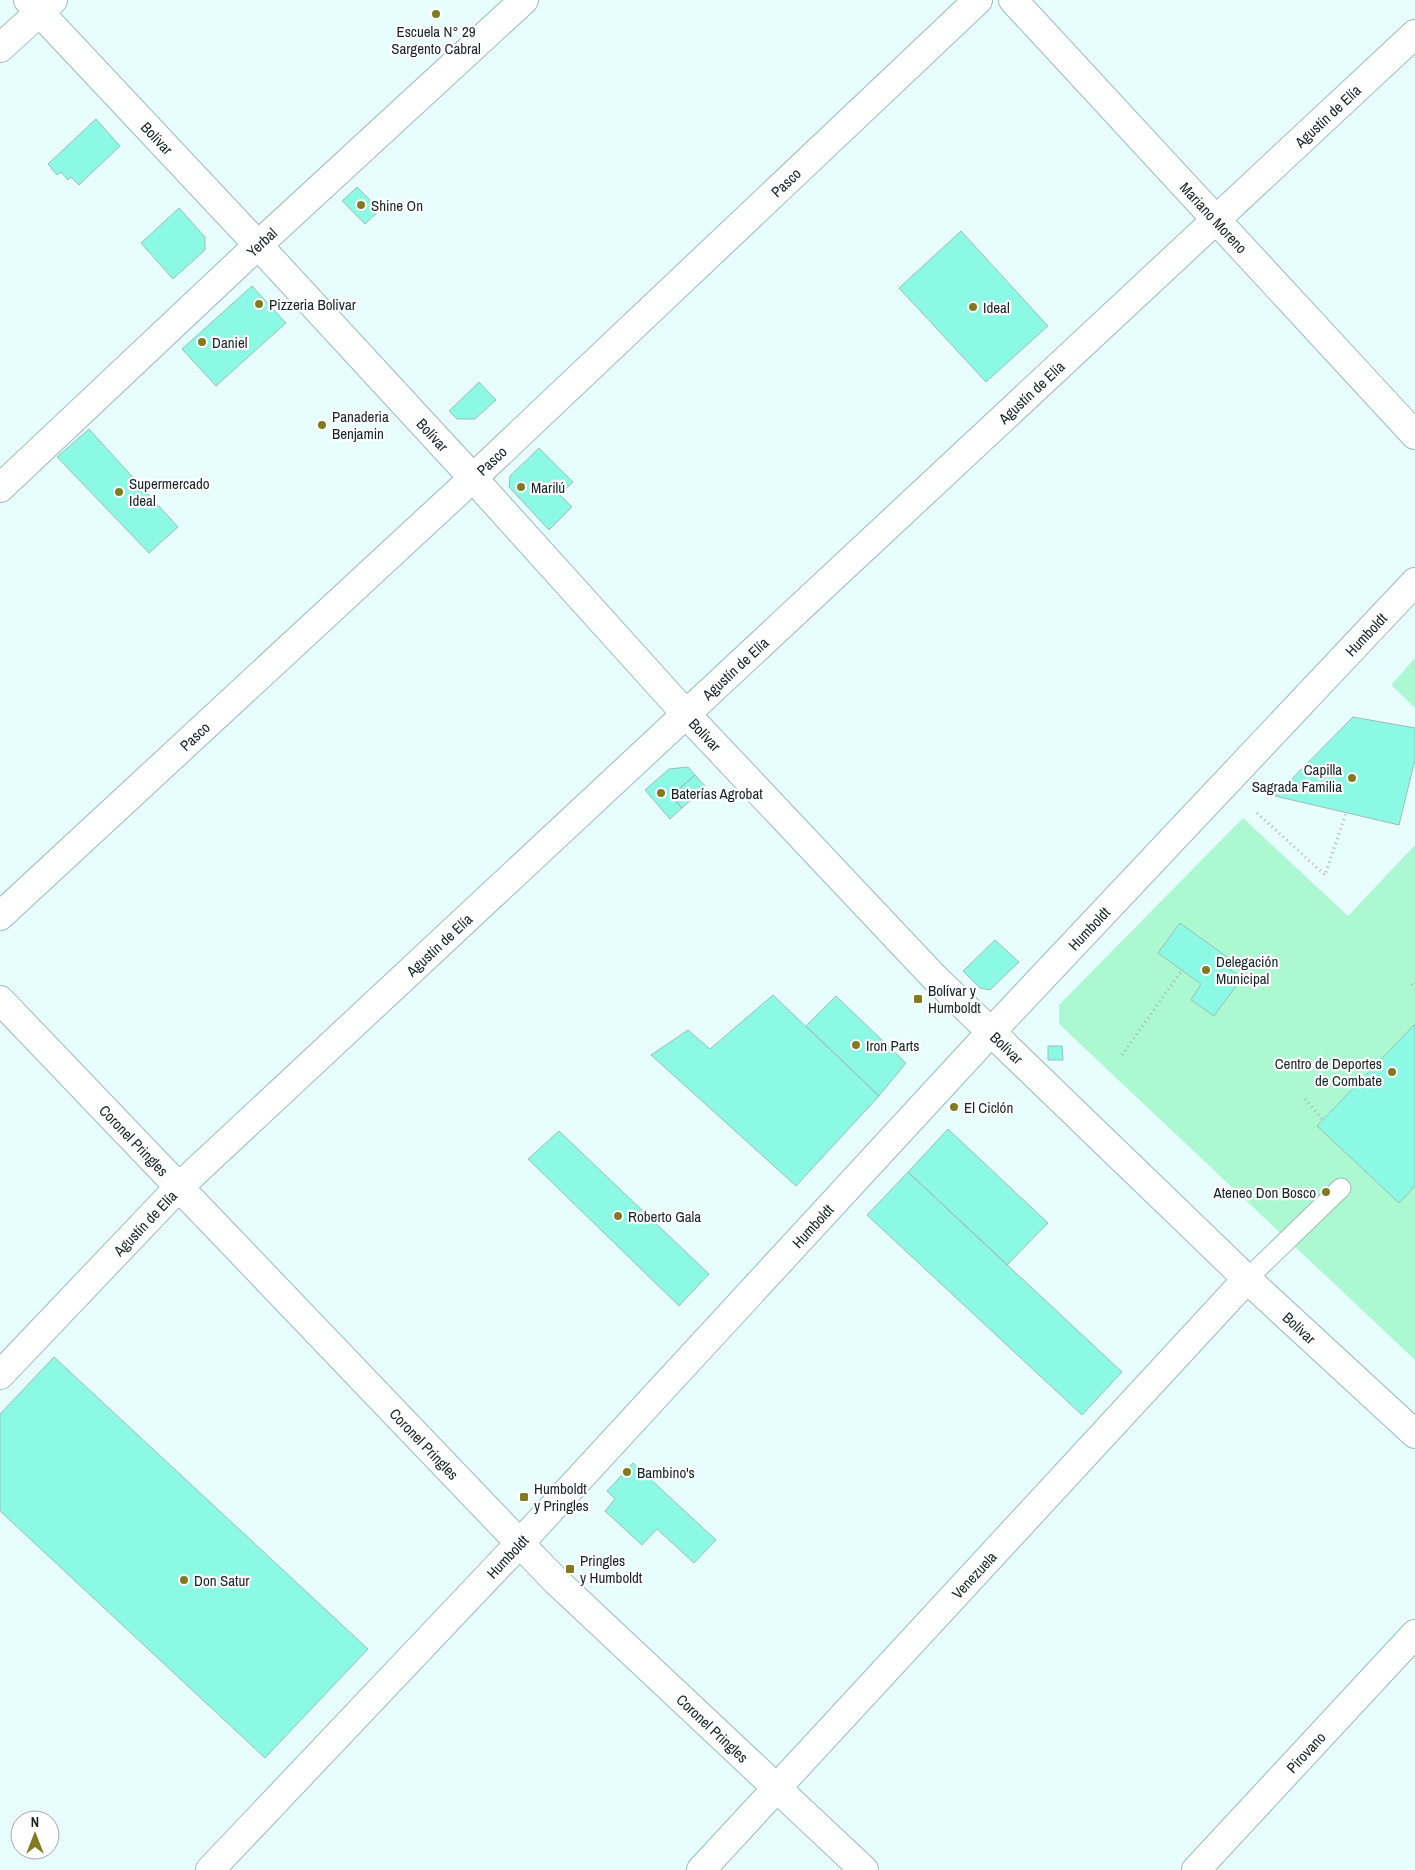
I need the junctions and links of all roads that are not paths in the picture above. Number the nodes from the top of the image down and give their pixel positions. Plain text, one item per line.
1 (524, 0) edge
2 (978, 0) edge
3 (1013, 0) edge
4 (40, 4) edge
5 (1415, 34) edge
6 (0, 48) edge
7 (1216, 220) junction
8 (258, 245) junction
9 (1415, 435) edge
10 (473, 478) junction
11 (0, 488) edge
12 (1415, 582) edge
13 (685, 713) junction
14 (0, 916) edge
15 (0, 1000) edge
16 (992, 1032) junction
17 (178, 1187) junction
18 (1341, 1188) dead end
19 (1247, 1279) junction
20 (0, 1375) edge
21 (1415, 1434) edge
22 (519, 1544) junction
23 (1415, 1634) edge
24 (777, 1789) junction
25 (210, 1870) edge
26 (701, 1870) edge
27 (864, 1870) edge
28 (1196, 1870) edge

1 - 8 street, Yerbal
2 - 10 street, Pasco
3 - 7 street, Mariano Moreno
4 - 6 street
4 - 8 street, Bolívar
5 - 7 street, Agustín de Elía
7 - 9 street, Mariano Moreno
7 - 13 street, Agustín de Elía
8 - 10 street, Bolívar
8 - 11 street, Yerbal
10 - 13 street, Bolívar
10 - 14 street, Pasco
12 - 16 street, Humboldt
13 - 16 street, Bolívar
13 - 17 street, Agustín de Elía
15 - 17 street, Coronel Pringles
16 - 19 street, Bolívar
16 - 22 street, Humboldt
17 - 20 street, Agustín de Elía
17 - 22 street, Coronel Pringles
18 - 19 lane
19 - 21 street, Bolívar
19 - 24 street, Venezuela
22 - 24 street, Coronel Pringles
22 - 25 street, Humboldt
23 - 28 street, Pirovano
24 - 26 street, Venezuela
24 - 27 street, Coronel Pringles

